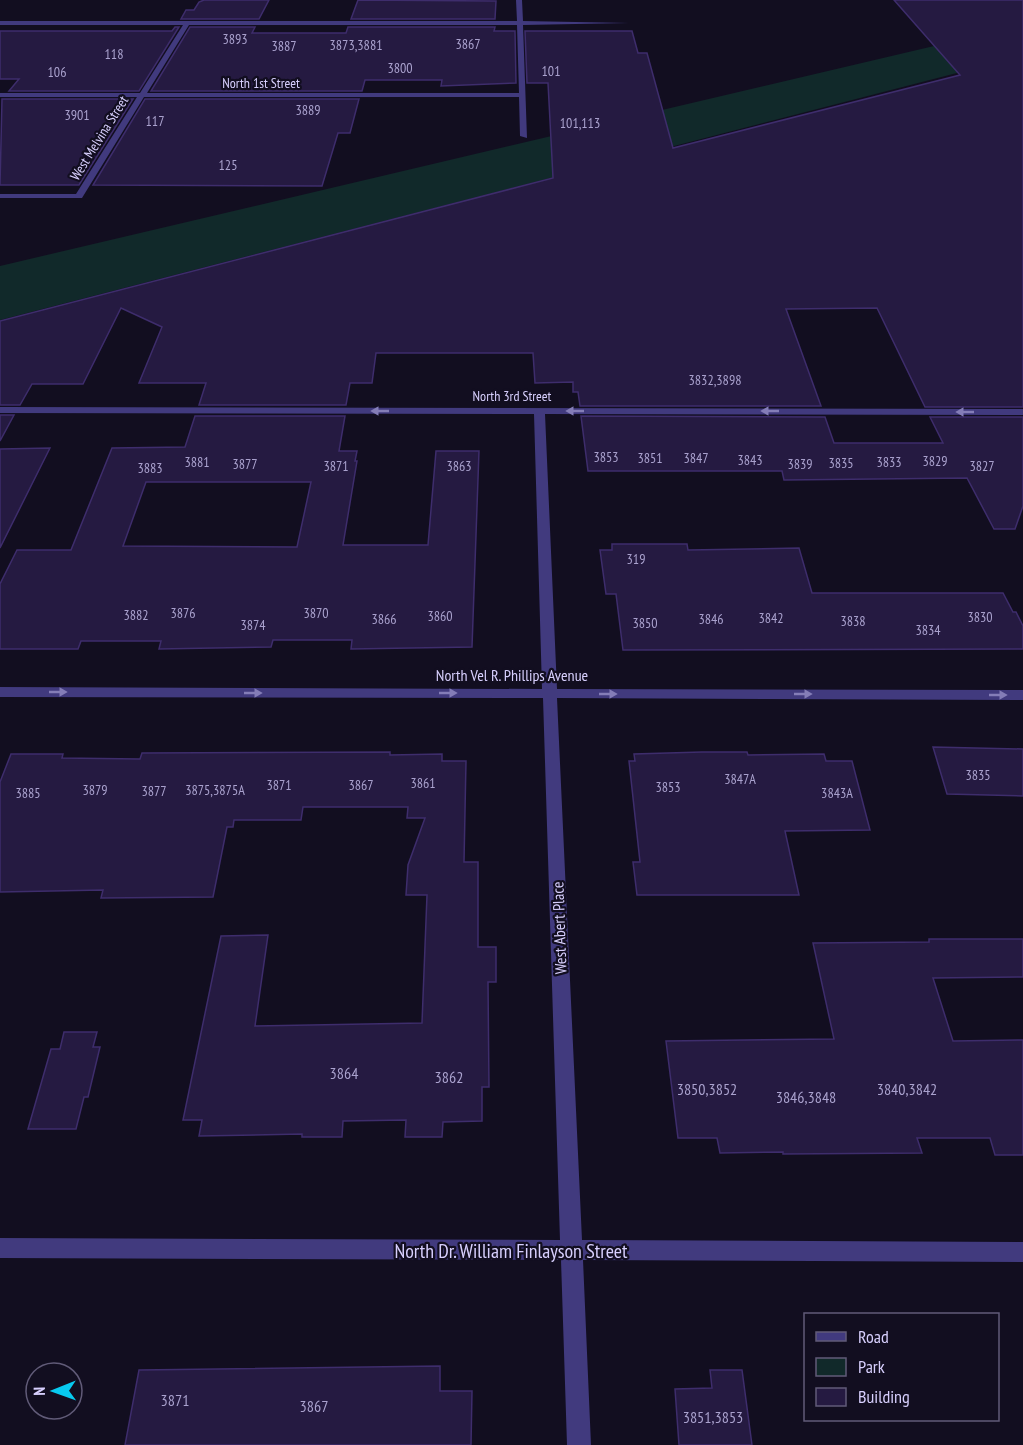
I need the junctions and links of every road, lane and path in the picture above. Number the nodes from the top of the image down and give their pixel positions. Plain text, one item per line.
1 (519, 0) edge
2 (187, 23) junction
3 (520, 23) junction
4 (626, 23) dead end
5 (0, 24) edge
6 (0, 95) edge
7 (141, 95) junction
8 (522, 95) junction
9 (524, 136) dead end
10 (0, 196) edge
11 (0, 410) edge
12 (539, 411) junction
13 (1023, 412) edge
14 (0, 692) edge
15 (550, 694) junction
16 (1023, 695) edge
17 (0, 1248) edge
18 (571, 1252) junction
19 (1023, 1252) edge
20 (579, 1445) edge

1 - 3 street
2 - 3 street
2 - 5 street
2 - 7 street, West Melvina Street
3 - 4 street
3 - 8 street
6 - 7 street, North 1st Street
7 - 8 street, North 1st Street
7 - 10 street, West Melvina Street
8 - 9 street
12 -> 11 street, North 3rd Street
13 -> 12 street, North 3rd Street
12 - 15 street, West Abert Place
14 -> 15 street, North Vel R. Phillips Avenue
15 -> 16 street, North Vel R. Phillips Avenue
15 - 18 street, West Abert Place
17 - 18 street, North Dr. William Finlayson Street
18 - 19 street, North Dr. William Finlayson Street
18 - 20 street, West Abert Place

